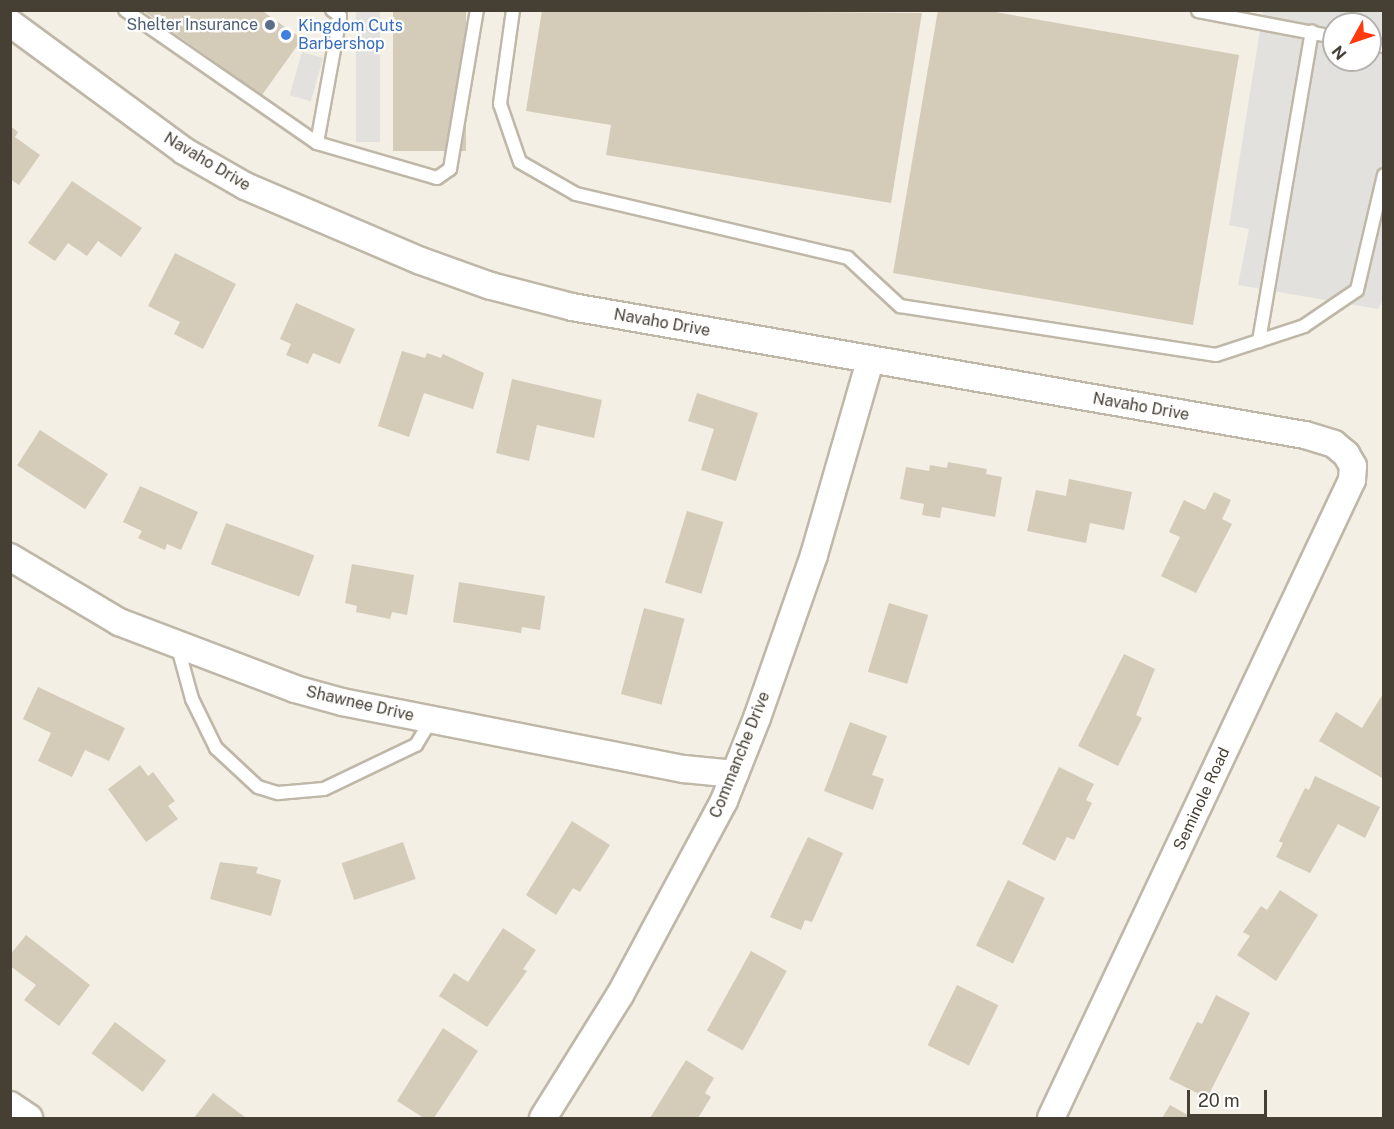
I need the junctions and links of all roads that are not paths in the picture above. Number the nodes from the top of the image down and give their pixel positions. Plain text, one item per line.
1 (125, 10) edge
2 (477, 10) edge
3 (513, 10) edge
4 (1198, 11) edge
5 (338, 12) edge
6 (10, 23) edge
7 (1312, 33) junction
8 (1322, 35) edge
9 (316, 143) junction
10 (1383, 175) edge
11 (1259, 341) junction
12 (870, 361) junction
13 (1352, 480) joint
14 (10, 557) edge
15 (178, 648) junction
16 (431, 720) junction
17 (735, 774) junction
18 (10, 1105) edge
19 (29, 1119) edge
20 (543, 1119) edge
21 (1051, 1119) edge

1 - 9 lane
2 - 9 lane
3 - 11 lane
4 - 7 lane
5 - 9 lane
6 - 12 street, Navaho Drive
7 - 8 lane
7 - 11 lane
10 - 11 lane
12 - 13 street, Navaho Drive
12 - 17 street, Commanche Drive
13 - 21 street, Seminole Road
14 - 15 street, Shawnee Drive
15 - 16 street, Shawnee Drive
15 - 16 lane
16 - 17 street, Shawnee Drive
17 - 20 street, Commanche Drive
18 - 19 street

